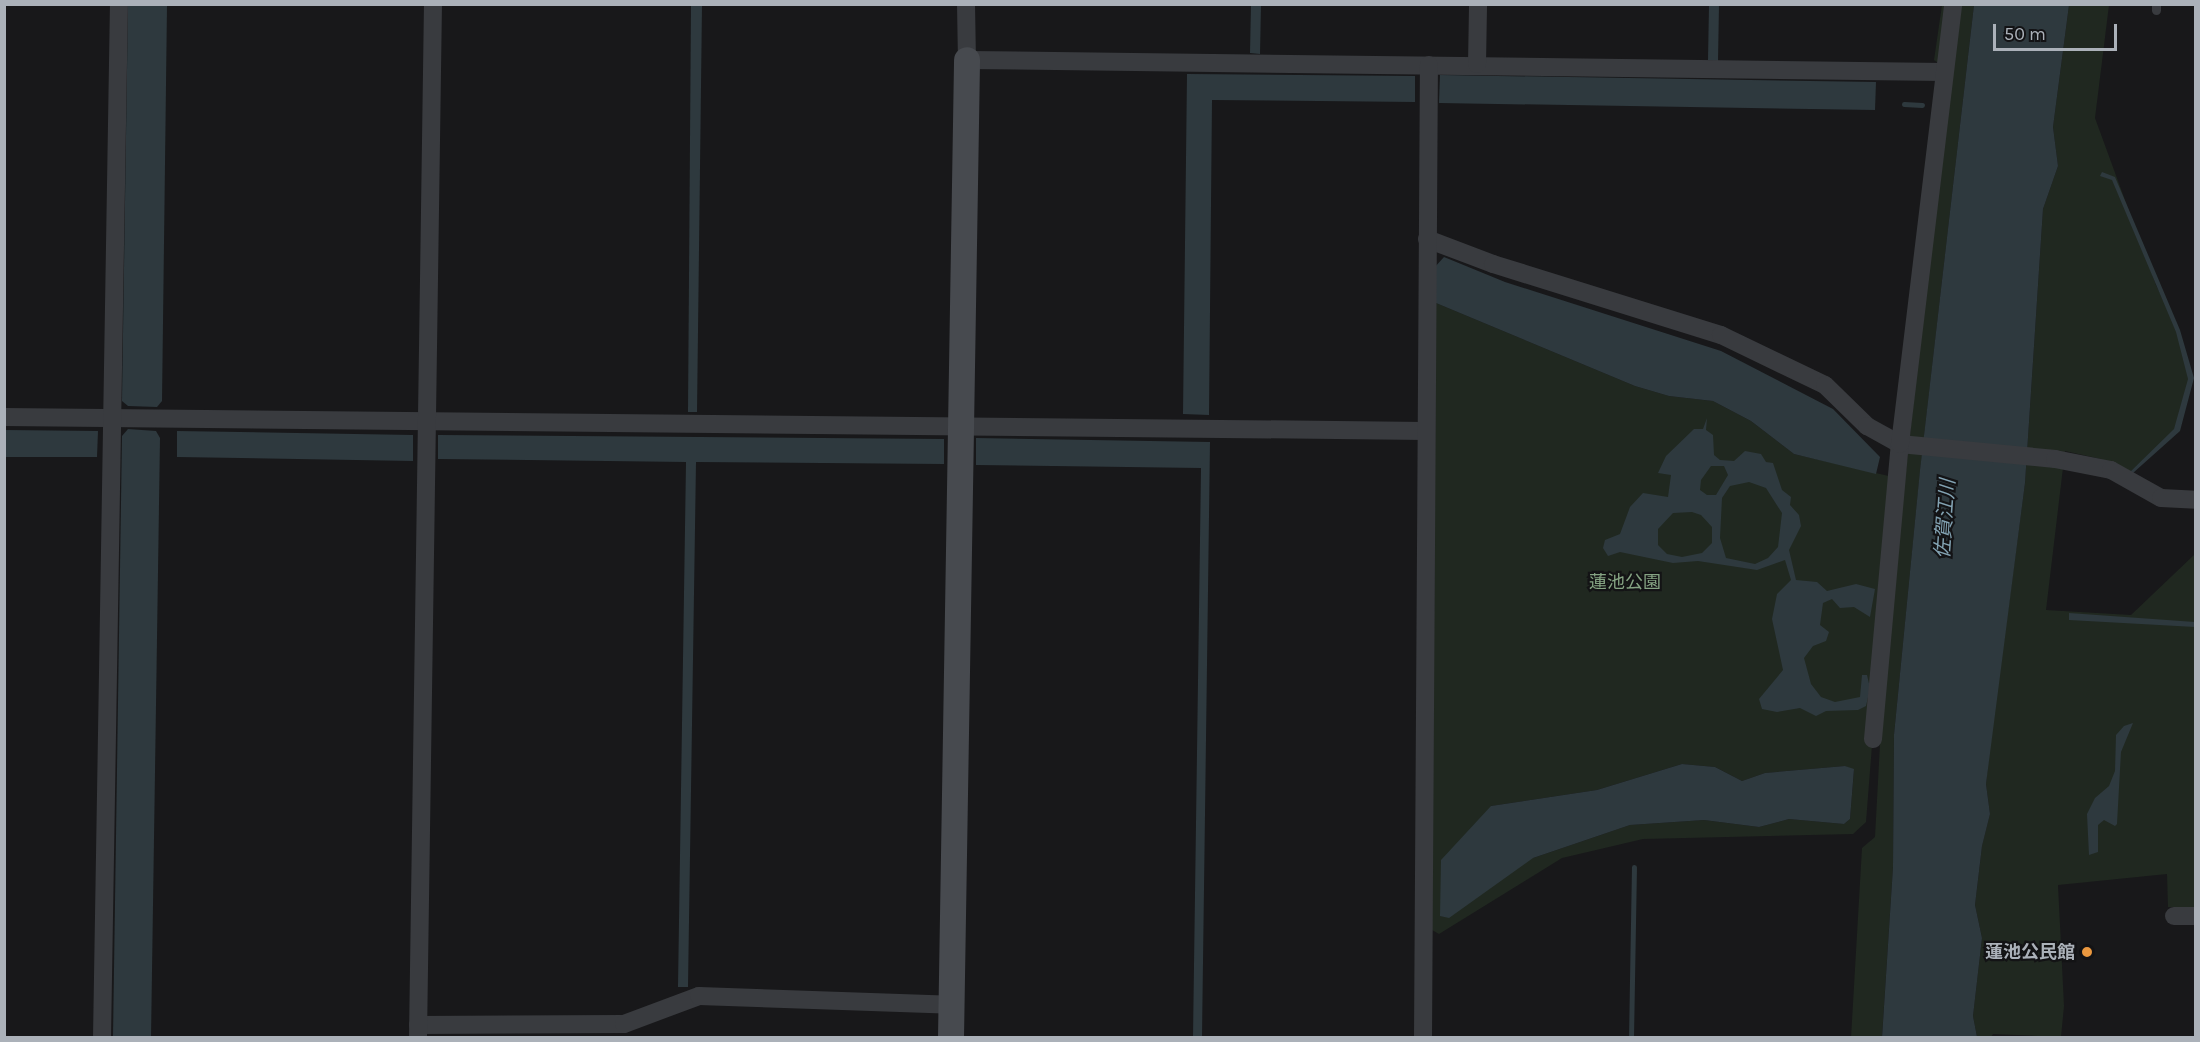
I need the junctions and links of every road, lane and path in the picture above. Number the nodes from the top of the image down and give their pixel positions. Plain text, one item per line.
1 (118, 4) edge
2 (433, 4) edge
3 (966, 4) edge
4 (1478, 4) edge
5 (1953, 4) edge
6 (967, 60) junction
7 (1477, 64) junction
8 (1429, 65) junction
9 (1944, 72) junction
10 (1427, 239) junction
11 (4, 417) edge
12 (113, 418) junction
13 (427, 420) junction
14 (959, 426) junction
15 (1426, 431) junction
16 (1904, 444) junction
17 (2196, 500) edge
18 (1873, 739) dead end
19 (2174, 916) dead end
20 (2196, 916) edge
21 (951, 1005) junction
22 (418, 1031) edge
23 (102, 1038) edge
24 (951, 1038) edge
25 (1422, 1038) edge

1 - 12 street
2 - 13 street
3 - 6 street
4 - 7 street
5 - 9 street
6 - 8 street
6 - 14 street
7 - 8 street
7 - 9 street
8 - 10 street
9 - 16 street
10 - 15 street
10 - 16 street
11 - 12 street
12 - 13 street
12 - 23 street
13 - 14 street
13 - 22 street
14 - 15 street
14 - 21 street
15 - 25 street
16 - 17 street
16 - 18 street
19 - 20 street
21 - 22 street
21 - 24 street

